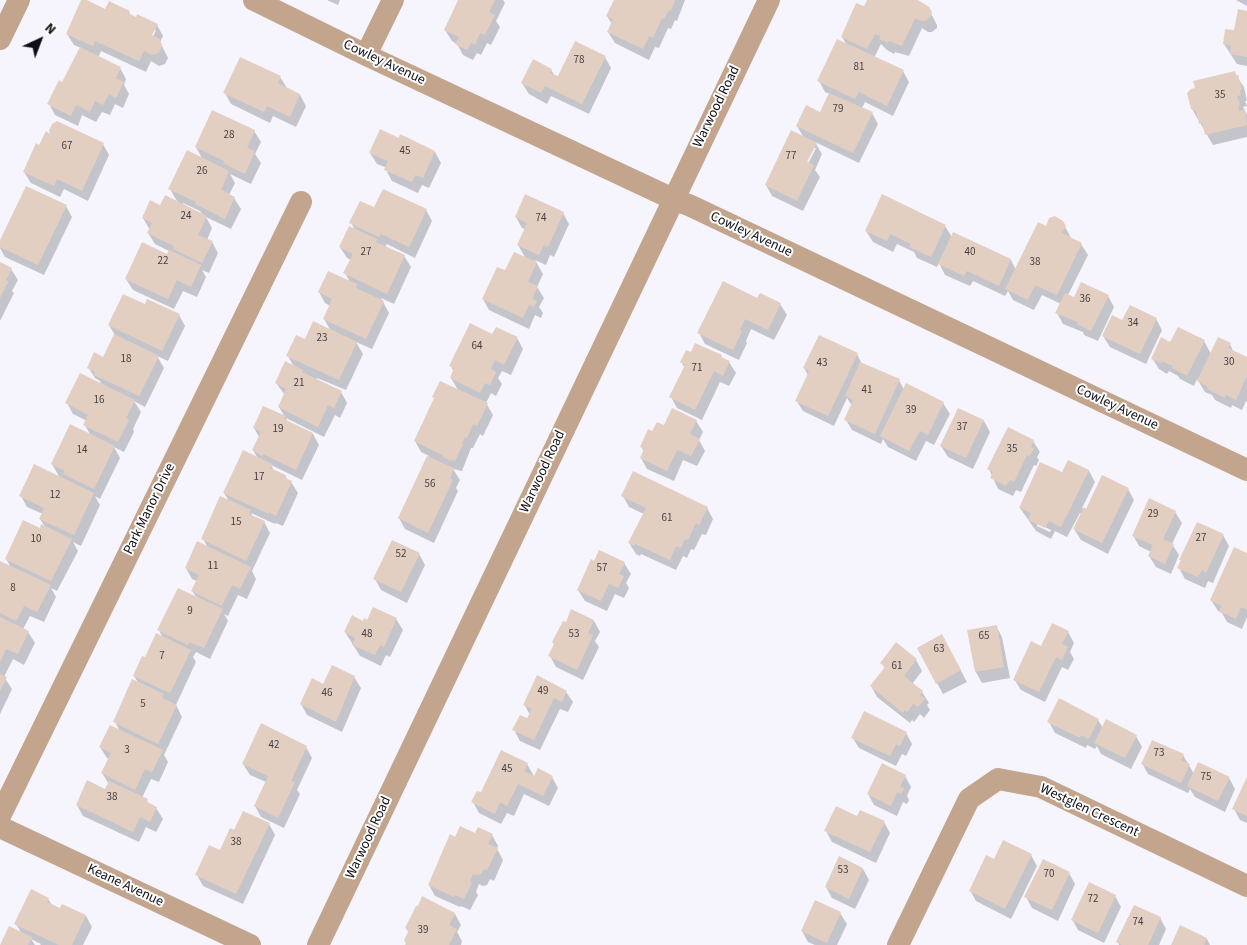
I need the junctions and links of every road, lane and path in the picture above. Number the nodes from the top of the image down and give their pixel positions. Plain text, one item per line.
1 (19, 0) edge
2 (254, 0) edge
3 (393, 0) edge
4 (769, 0) edge
5 (0, 39) edge
6 (366, 55) junction
7 (673, 199) junction
8 (300, 202) dead end
9 (1247, 470) edge
10 (0, 816) edge
11 (0, 827) edge
12 (1247, 886) edge
13 (250, 945) edge
14 (318, 945) edge
15 (898, 945) edge

1 - 5 street
2 - 6 street, Cowley Avenue
3 - 6 street
4 - 7 street, Warwood Road
6 - 7 street, Cowley Avenue
7 - 9 street, Cowley Avenue
7 - 14 street, Warwood Road
8 - 10 street, Park Manor Drive
11 - 13 street, Keane Avenue
12 - 15 street, Westglen Crescent

